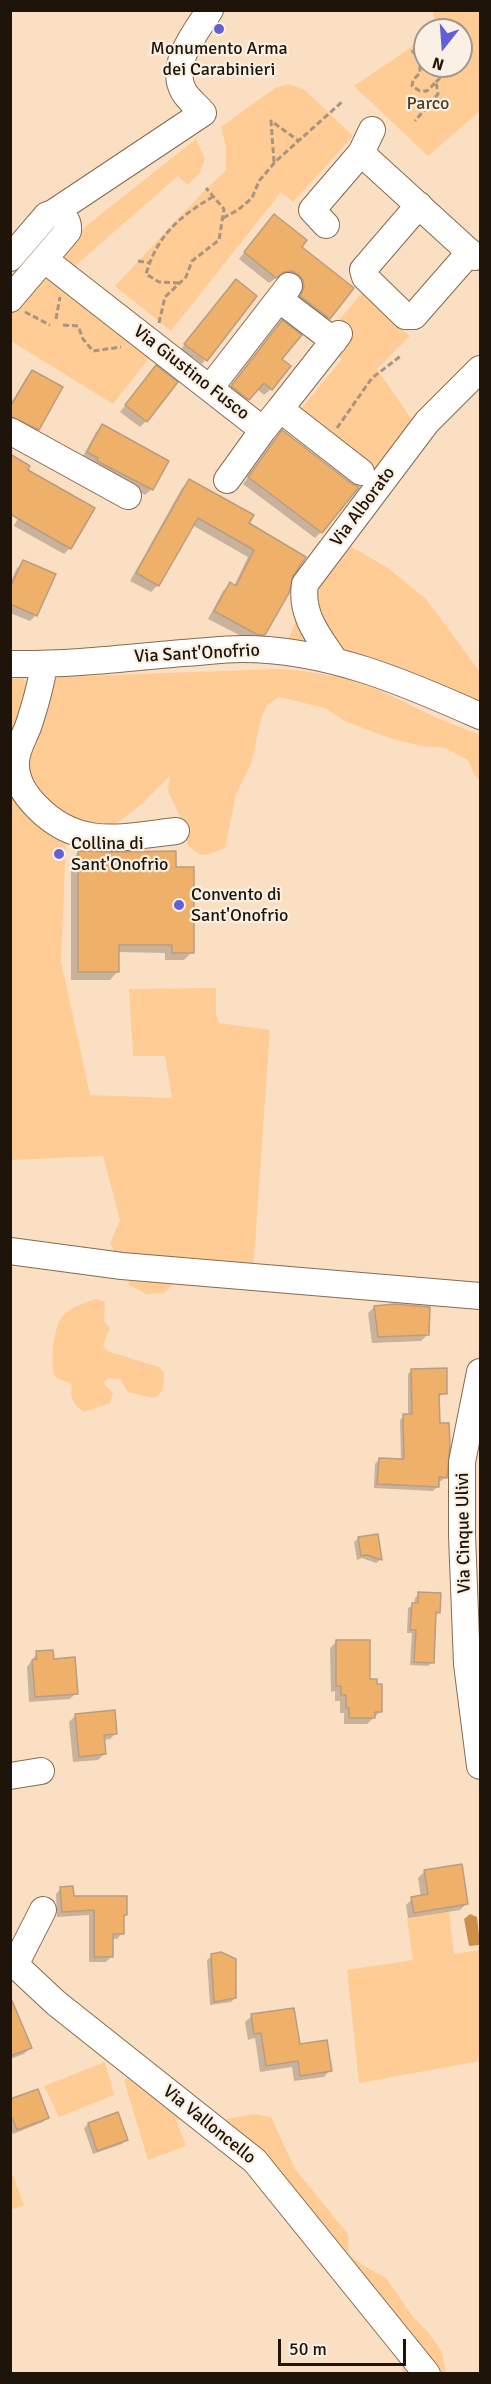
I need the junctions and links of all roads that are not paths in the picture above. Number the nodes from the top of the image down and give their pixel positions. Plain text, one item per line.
1 (210, 10) edge
2 (372, 130) dead end
3 (361, 153) junction
4 (419, 205) junction
5 (61, 220) junction
6 (326, 225) dead end
7 (10, 258) edge
8 (45, 260) junction
9 (14, 304) edge
10 (480, 369) edge
11 (210, 388) junction
12 (280, 409) junction
13 (263, 430) junction
14 (10, 431) edge
15 (361, 472) dead end
16 (227, 480) dead end
17 (128, 496) dead end
18 (335, 661) junction
19 (10, 664) edge
20 (44, 664) junction
21 (480, 716) edge
22 (176, 831) dead end
23 (10, 1251) edge
24 (480, 1296) edge
25 (480, 1372) edge
26 (480, 1766) edge
27 (41, 1771) dead end
28 (10, 1776) edge
29 (43, 1910) dead end
30 (13, 1962) edge
31 (427, 2373) edge

1 - 5 street
2 - 3 street
3 - 4 street
3 - 6 street
4 - 4 street
5 - 7 street
5 - 8 street
8 - 9 street
8 - 11 street, Via Giustino Fusco
10 - 18 street, Via Alborato
11 - 12 street, Via Giustino Fusco
11 - 13 street, Via Giustino Fusco
12 - 13 street, Via Giustino Fusco
12 - 15 street
13 - 16 street
14 - 17 street
18 - 20 street, Via Sant'Onofrio
18 - 21 street, Via Sant'Onofrio
19 - 20 street, Via Sant'Onofrio
20 - 22 street
23 - 24 street
25 - 26 street, Via Cinque Ulivi
27 - 28 street
29 - 30 street
30 - 31 street, Via Valloncello

